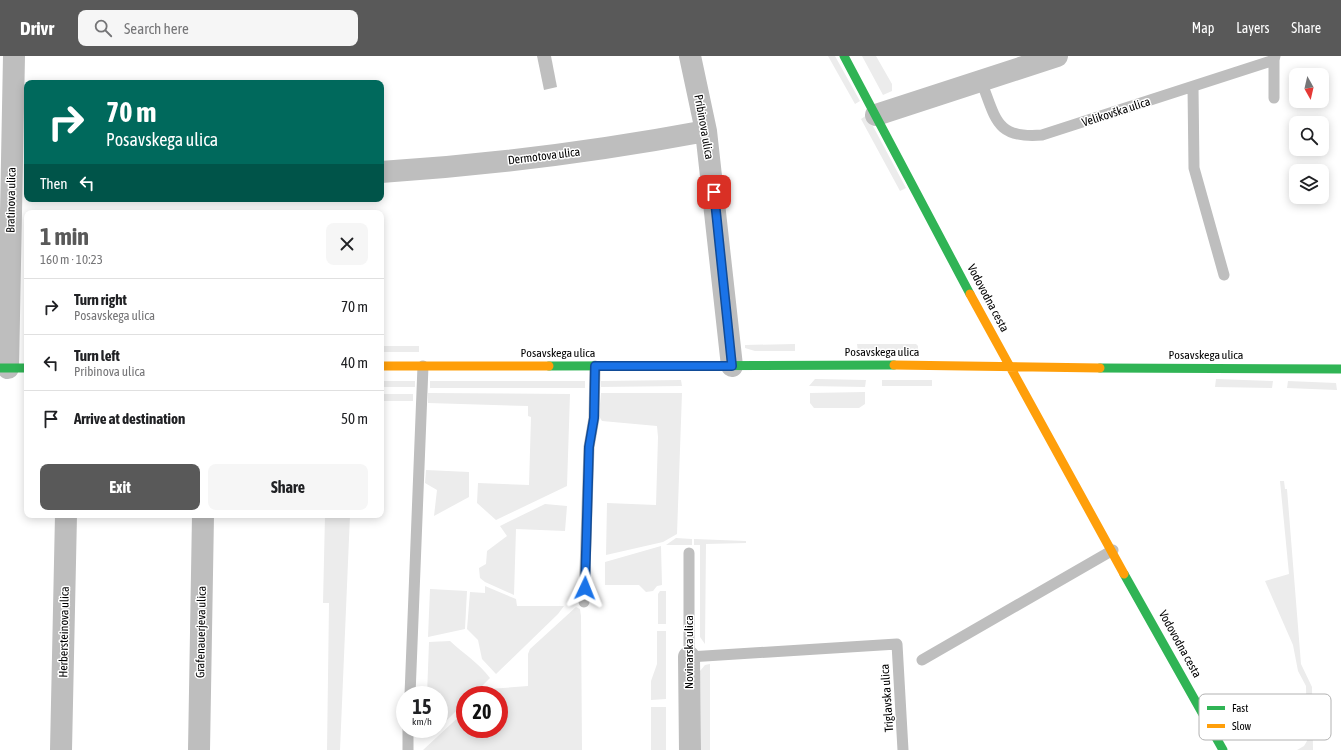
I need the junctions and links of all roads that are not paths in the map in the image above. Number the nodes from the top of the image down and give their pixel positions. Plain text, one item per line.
1 (14, 56) edge
2 (690, 56) edge
3 (844, 56) edge
4 (1057, 56) edge
5 (1274, 58) edge
6 (981, 81) junction
7 (1193, 87) junction
8 (1274, 98) dead end
9 (876, 115) junction
10 (706, 131) junction
11 (384, 172) edge
12 (19, 178) edge
13 (1224, 275) dead end
14 (384, 366) edge
15 (423, 366) junction
16 (595, 366) junction
17 (732, 366) junction
18 (1009, 366) junction
19 (12, 368) edge
20 (1341, 369) edge
21 (66, 518) edge
22 (203, 518) edge
23 (1113, 550) junction
24 (689, 553) dead end
25 (584, 602) dead end
26 (689, 657) junction
27 (922, 660) dead end
28 (410, 686) edge
29 (1199, 706) edge
30 (408, 738) edge
31 (1218, 740) edge
32 (61, 750) edge
33 (199, 750) edge
34 (408, 750) edge
35 (690, 750) edge
36 (903, 750) edge
37 (1223, 750) edge

1 - 12 street, Bratinova ulica
2 - 10 street, Pribinova ulica
3 - 9 street, Vodovodna cesta
4 - 6 street
5 - 7 lane, Velikovška ulica
5 - 8 lane
6 - 7 lane, Velikovška ulica
6 - 9 street
7 - 13 lane
9 - 18 street, Vodovodna cesta
10 - 11 street, Dermotova ulica
10 - 17 street, Pribinova ulica
12 - 19 street, Bratinova ulica
14 - 15 street, Posavskega ulica
15 - 16 street, Posavskega ulica
15 - 28 lane
16 - 17 street, Posavskega ulica
16 - 25 lane
17 - 18 street, Posavskega ulica
18 - 20 street, Posavskega ulica
18 - 23 street, Vodovodna cesta
21 - 32 street, Herbersteinova ulica
22 - 33 street, Grafenauerjeva ulica
23 - 27 lane
23 - 29 street, Vodovodna cesta
24 - 26 lane, Novinarska ulica
26 - 35 street, Novinarska ulica
26 - 36 lane, Triglavska ulica
30 - 34 lane
31 - 37 street, Vodovodna cesta

